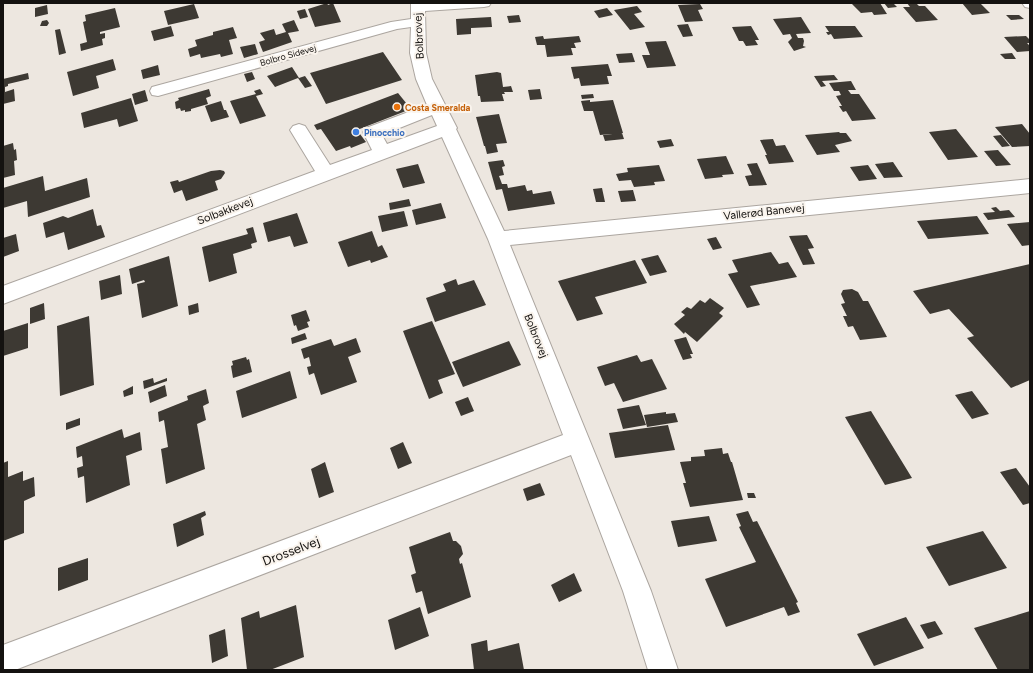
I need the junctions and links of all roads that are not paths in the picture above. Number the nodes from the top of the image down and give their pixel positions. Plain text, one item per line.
1 (484, 3) edge
2 (418, 11) edge
3 (362, 35) junction
4 (315, 48) junction
5 (371, 48) dead end
6 (322, 62) dead end
7 (158, 91) dead end
8 (438, 107) junction
9 (448, 128) junction
10 (299, 130) dead end
11 (382, 152) junction
12 (326, 173) junction
13 (1030, 186) edge
14 (498, 239) junction
15 (3, 295) edge
16 (578, 441) junction
17 (3, 660) edge
18 (663, 670) edge

1 - 2 street, Bolbro Sidevej
2 - 3 street, Bolbro Sidevej
2 - 8 street, Bolbrovej
3 - 4 street, Bolbro Sidevej
3 - 5 street
4 - 6 street
4 - 7 street, Bolbro Sidevej
8 - 9 street, Bolbrovej
8 - 11 street
9 - 11 street, Solbakkevej
9 - 14 street, Bolbrovej
10 - 12 street
11 - 12 street, Solbakkevej
12 - 15 street, Solbakkevej
13 - 14 street, Vallerød Banevej
14 - 16 street, Bolbrovej
16 - 17 street, Drosselvej
16 - 18 street, Bolbrovej

